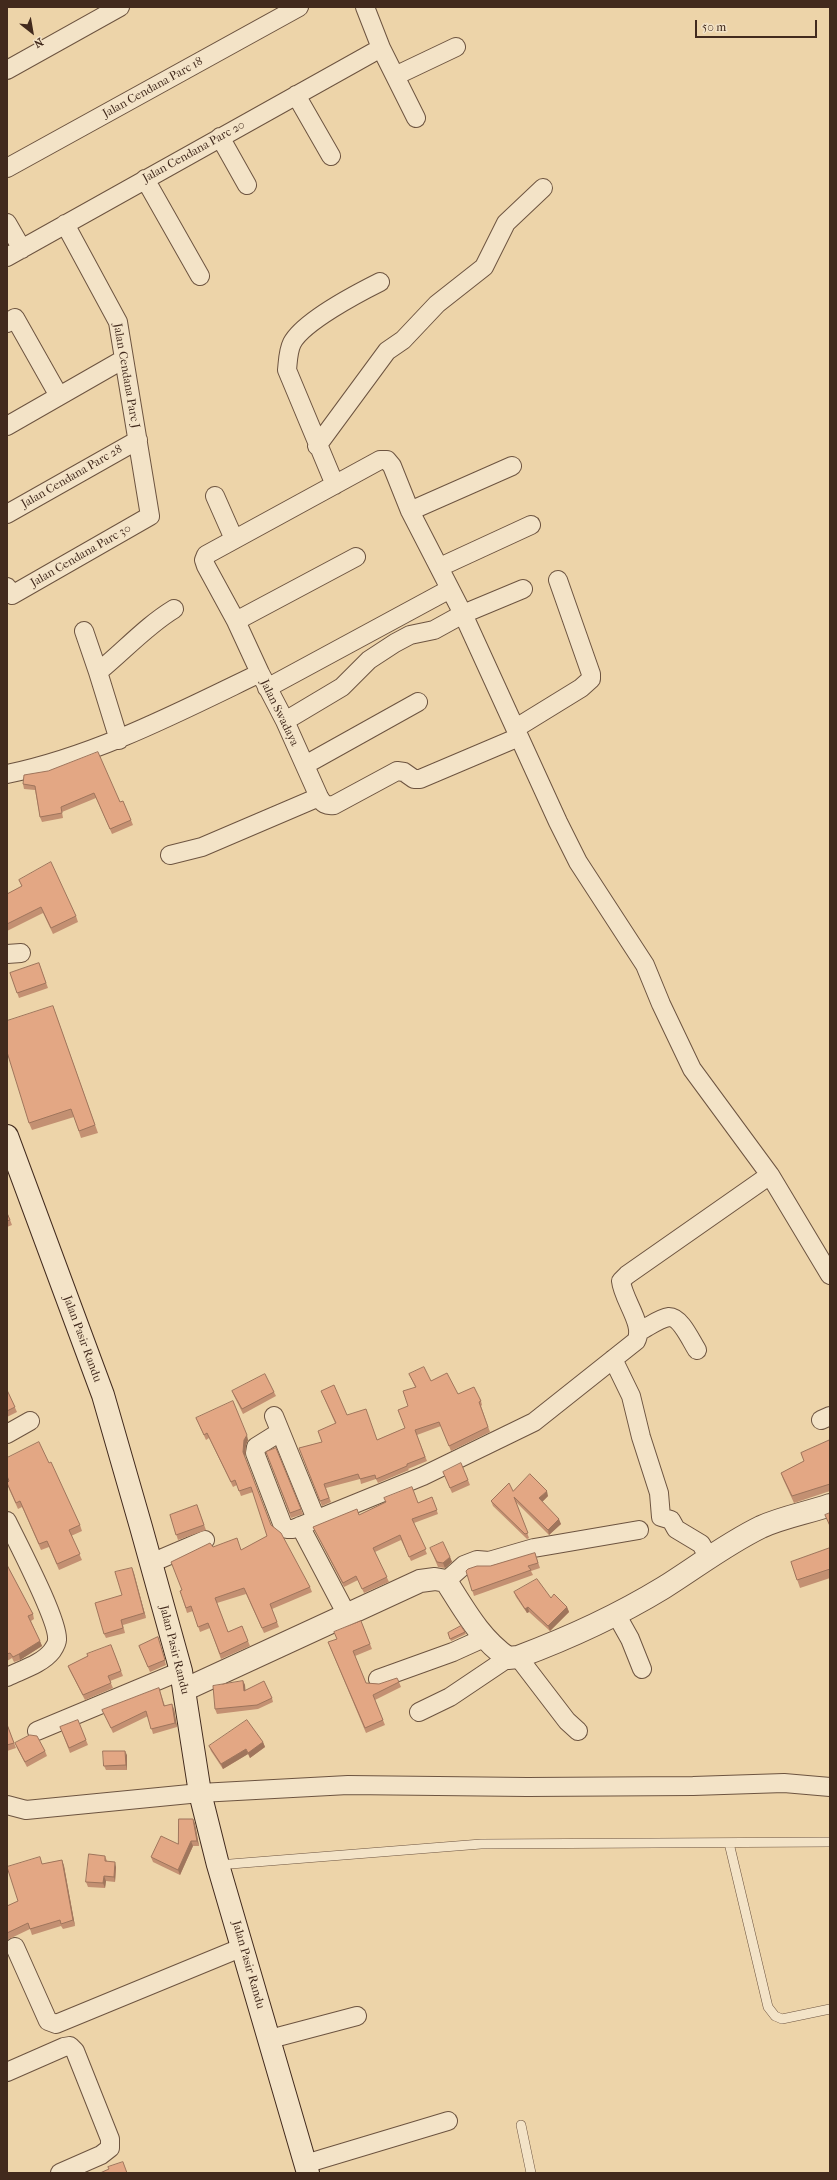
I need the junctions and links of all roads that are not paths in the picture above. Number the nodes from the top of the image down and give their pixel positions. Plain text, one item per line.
1 (120, 7) edge
2 (299, 7) edge
3 (365, 7) edge
4 (456, 47) dead end
5 (381, 48) junction
6 (7, 70) edge
7 (395, 76) junction
8 (296, 95) junction
9 (416, 118) dead end
10 (220, 137) junction
11 (331, 156) dead end
12 (7, 168) edge
13 (145, 180) junction
14 (247, 185) dead end
15 (543, 188) dead end
16 (7, 223) edge
17 (65, 224) junction
18 (14, 253) edge
19 (200, 276) dead end
20 (380, 282) dead end
21 (7, 323) edge
22 (124, 360) junction
23 (60, 396) junction
24 (7, 426) edge
25 (138, 440) junction
26 (317, 446) junction
27 (512, 466) dead end
28 (335, 485) junction
29 (216, 496) dead end
30 (410, 511) junction
31 (7, 514) edge
32 (150, 516) joint
33 (531, 525) dead end
34 (234, 538) junction
35 (356, 557) dead end
36 (440, 567) junction
37 (558, 580) dead end
38 (450, 589) junction
39 (523, 589) dead end
40 (9, 591) edge
41 (174, 609) dead end
42 (463, 614) junction
43 (236, 621) junction
44 (84, 631) dead end
45 (98, 672) junction
46 (263, 681) junction
47 (418, 702) dead end
48 (285, 721) junction
49 (518, 732) junction
50 (119, 740) junction
51 (305, 765) junction
52 (7, 774) edge
53 (318, 797) junction
54 (170, 855) dead end
55 (7, 1136) edge
56 (770, 1175) junction
57 (830, 1275) edge
58 (640, 1331) junction
59 (697, 1350) dead end
60 (613, 1359) junction
61 (30, 1421) dead end
62 (7, 1434) edge
63 (830, 1505) edge
64 (7, 1520) edge
65 (308, 1523) junction
66 (639, 1530) dead end
67 (205, 1540) dead end
68 (709, 1558) junction
69 (151, 1563) junction
70 (446, 1581) junction
71 (347, 1614) junction
72 (616, 1614) junction
73 (484, 1638) junction
74 (513, 1658) junction
75 (642, 1669) dead end
76 (7, 1677) edge
77 (378, 1679) dead end
78 (184, 1680) junction
79 (419, 1712) dead end
80 (37, 1731) dead end
81 (578, 1731) dead end
82 (830, 1787) edge
83 (200, 1793) junction
84 (7, 1805) edge
85 (830, 1842) edge
86 (728, 1843) junction
87 (218, 1865) junction
88 (15, 1947) dead end
89 (243, 1947) junction
90 (830, 2009) edge
91 (357, 2016) dead end
92 (270, 2039) junction
93 (7, 2072) edge
94 (448, 2121) dead end
95 (521, 2125) dead end
96 (306, 2168) edge
97 (60, 2173) edge
98 (531, 2173) edge

1 - 6 street
2 - 12 street, Jalan Cendana Parc 18
3 - 5 street
4 - 7 street
5 - 7 street
5 - 8 street, Jalan Cendana Parc 20
7 - 9 street
8 - 10 street, Jalan Cendana Parc 20
8 - 11 street
10 - 13 street, Jalan Cendana Parc 20
10 - 14 street
13 - 17 street, Jalan Cendana Parc 20
13 - 19 street
15 - 26 street
16 - 18 street
17 - 18 street, Jalan Cendana Parc 20
17 - 22 street, Jalan Cendana Parc J
20 - 26 street
21 - 23 street
22 - 23 street
22 - 25 street, Jalan Cendana Parc J
23 - 24 street
25 - 31 street, Jalan Cendana Parc 28
25 - 32 street, Jalan Cendana Parc J
26 - 28 street
27 - 30 street
28 - 30 street
28 - 34 street
29 - 34 street
30 - 36 street
32 - 40 street, Jalan Cendana Parc 30
33 - 36 street
34 - 43 street
35 - 43 street
36 - 38 street
37 - 49 street
38 - 42 street
38 - 46 street
39 - 42 street
41 - 45 street
42 - 48 street
42 - 49 street
43 - 46 street
44 - 45 street
45 - 50 street
46 - 48 street, Jalan Swadaya
46 - 50 street, Jalan Swadaya
47 - 51 street
48 - 51 street, Jalan Swadaya
49 - 53 street
49 - 56 street
50 - 52 street, Jalan Swadaya
51 - 53 street, Jalan Swadaya
53 - 54 street
55 - 69 main road, Jalan Pasir Randu
56 - 57 street
56 - 58 street
58 - 59 street
58 - 60 street
60 - 65 street
60 - 68 street
61 - 62 street
63 - 68 main road
64 - 76 street
65 - 65 street
65 - 71 street
66 - 70 street
67 - 69 street
68 - 72 main road
69 - 78 main road, Jalan Pasir Randu
70 - 71 main road
70 - 73 main road
71 - 78 main road
72 - 74 main road
72 - 75 street
73 - 74 main road
73 - 77 street
74 - 79 street
74 - 81 street
78 - 80 street
78 - 83 main road, Jalan Pasir Randu
82 - 83 street
83 - 84 street
83 - 87 main road, Jalan Pasir Randu
85 - 86 lane
86 - 87 lane
86 - 90 lane
87 - 89 main road, Jalan Pasir Randu
88 - 89 street
89 - 92 main road, Jalan Pasir Randu
91 - 92 street
92 - 96 main road, Jalan Pasir Randu
93 - 97 street
94 - 96 street
95 - 98 lane

